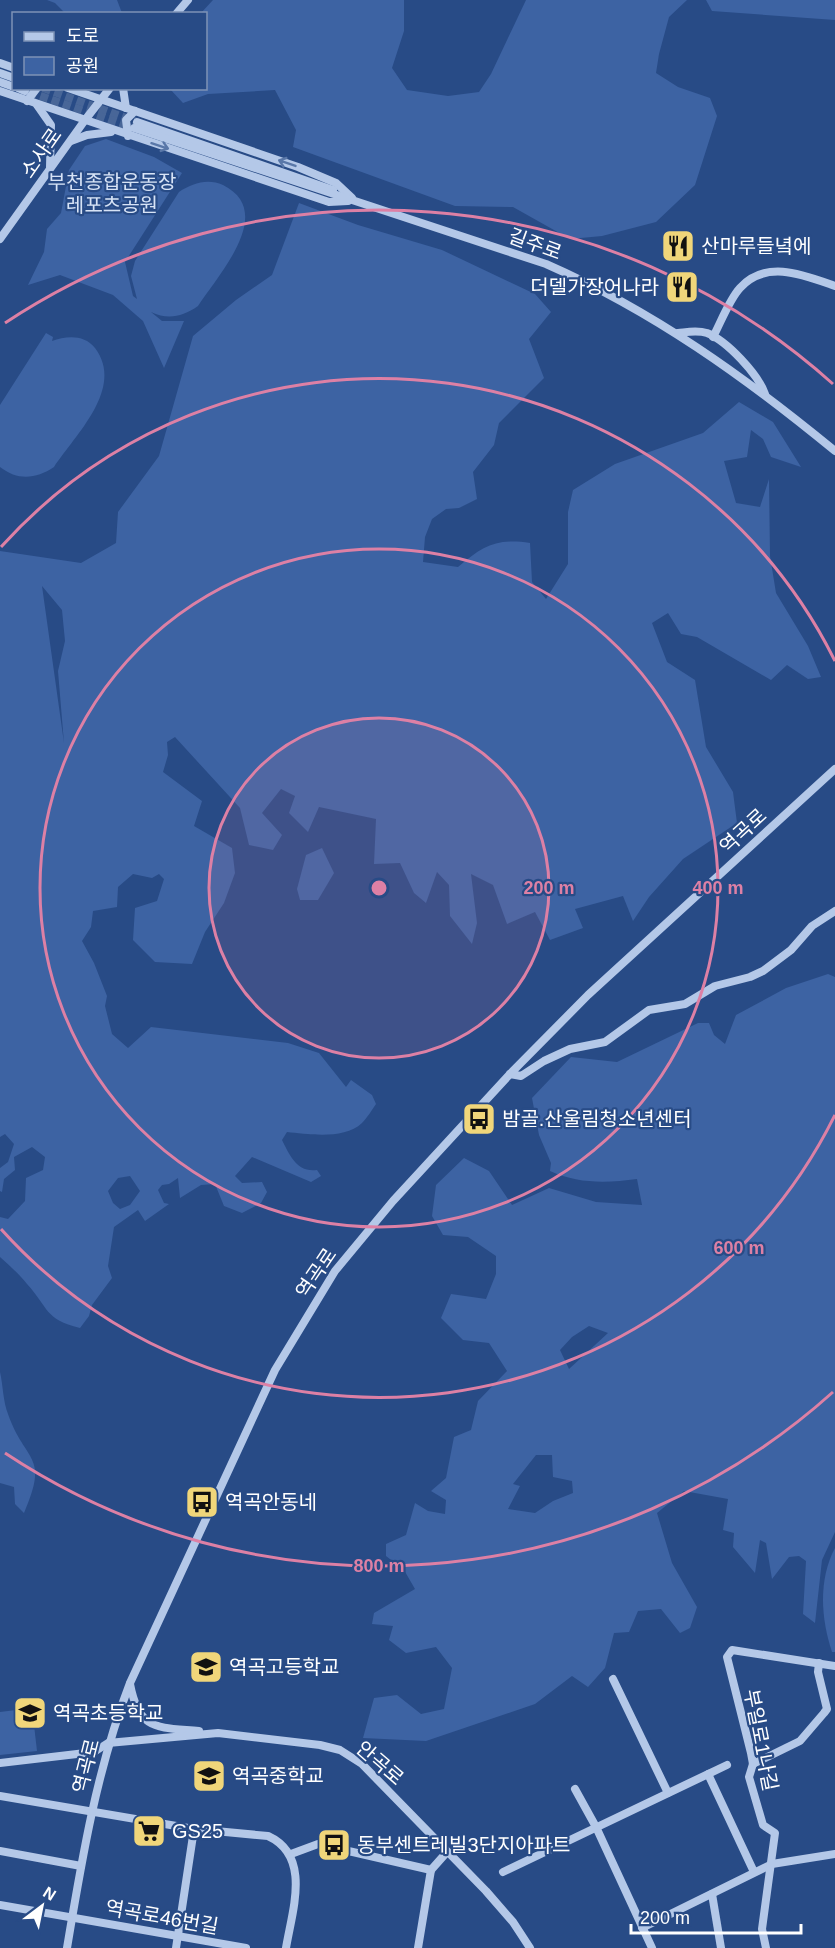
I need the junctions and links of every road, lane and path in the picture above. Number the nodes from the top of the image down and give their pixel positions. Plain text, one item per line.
1 (188, 0) edge
2 (178, 12) edge
3 (36, 90) edge
4 (73, 90) edge
5 (108, 90) edge
6 (123, 90) edge
7 (0, 91) edge
8 (100, 100) junction
9 (27, 101) junction
10 (36, 104) junction
11 (126, 108) junction
12 (135, 111) junction
13 (84, 120) junction
14 (136, 125) tunnel mouth
15 (124, 134) junction
16 (69, 141) junction
17 (50, 169) junction
18 (356, 201) junction
19 (0, 239) edge
20 (835, 286) edge
21 (678, 333) junction
22 (713, 337) junction
23 (766, 395) junction
24 (835, 451) edge
25 (835, 769) edge
26 (835, 911) edge
27 (510, 1074) junction
28 (819, 1663) junction
29 (835, 1666) edge
30 (613, 1679) dead end
31 (130, 1683) junction
32 (831, 1708) edge
33 (218, 1733) junction
34 (108, 1743) junction
35 (0, 1763) edge
36 (753, 1764) junction
37 (727, 1765) dead end
38 (708, 1774) junction
39 (575, 1789) dead end
40 (668, 1792) junction
41 (0, 1796) edge
42 (92, 1812) junction
43 (596, 1827) junction
44 (194, 1829) junction
45 (0, 1851) edge
46 (447, 1852) junction
47 (291, 1854) junction
48 (835, 1854) edge
49 (772, 1864) junction
50 (81, 1866) junction
51 (431, 1870) junction
52 (503, 1872) dead end
53 (754, 1872) junction
54 (712, 1894) junction
55 (0, 1905) edge
56 (72, 1918) junction
57 (642, 1928) junction
58 (178, 1935) junction
59 (66, 1948) edge
60 (176, 1948) edge
61 (246, 1948) edge
62 (286, 1948) edge
63 (418, 1948) edge
64 (530, 1948) edge
65 (652, 1948) edge
66 (721, 1948) edge
67 (766, 1948) edge

1 - 2 street
3 - 9 street
4 - 8 street, 길주로
5 - 8 street, 소사로
6 - 11 street
7 - 9 street, 길주로
8 - 11 street, 길주로
8 - 13 street, 소사로
9 - 10 street, 길주로
10 - 13 street, 길주로
10 - 17 street
11 - 12 street, 길주로
12 - 15 street
18 -> 12 street, 길주로
13 - 15 street, 길주로
13 - 16 street, 소사로
14 - 18 street, 길주로
15 - 16 street
15 -> 18 street, 길주로
16 - 17 street, 소사로
17 - 19 street, 소사로
18 - 21 street, 길주로
20 - 22 street
21 - 22 street
21 - 23 street, 길주로
22 - 23 street
23 - 24 street, 길주로
25 - 27 street, 역곡로
26 - 27 street
27 - 31 street, 역곡로
28 - 29 street, 부일로1나길
28 - 32 street
28 - 36 street, 부일로1나길
30 - 40 street
31 - 33 street
31 - 34 street, 역곡로
32 - 36 street
33 - 34 street, 안곡로
33 - 46 street, 안곡로
34 - 35 street, 안곡로
34 - 42 street, 역곡로
36 - 49 street, 부일로1나길
37 - 38 street
38 - 40 street
38 - 53 street
39 - 43 street
40 - 43 street
41 - 42 street
42 - 44 street
42 - 50 street, 역곡로
43 - 52 street
43 - 57 street
44 - 47 street
44 - 58 street
45 - 50 street
46 - 51 street
46 - 64 street, 안곡로
47 - 51 street
47 - 62 street
48 - 49 street
49 - 53 street
49 - 67 street
50 - 56 street, 역곡로
51 - 63 street
53 - 54 street
54 - 57 street
54 - 66 street
55 - 56 street, 역곡로46번길
56 - 58 street, 역곡로46번길
56 - 59 street, 역곡로
57 - 65 street
58 - 60 street
58 - 61 street, 역곡로46번길

